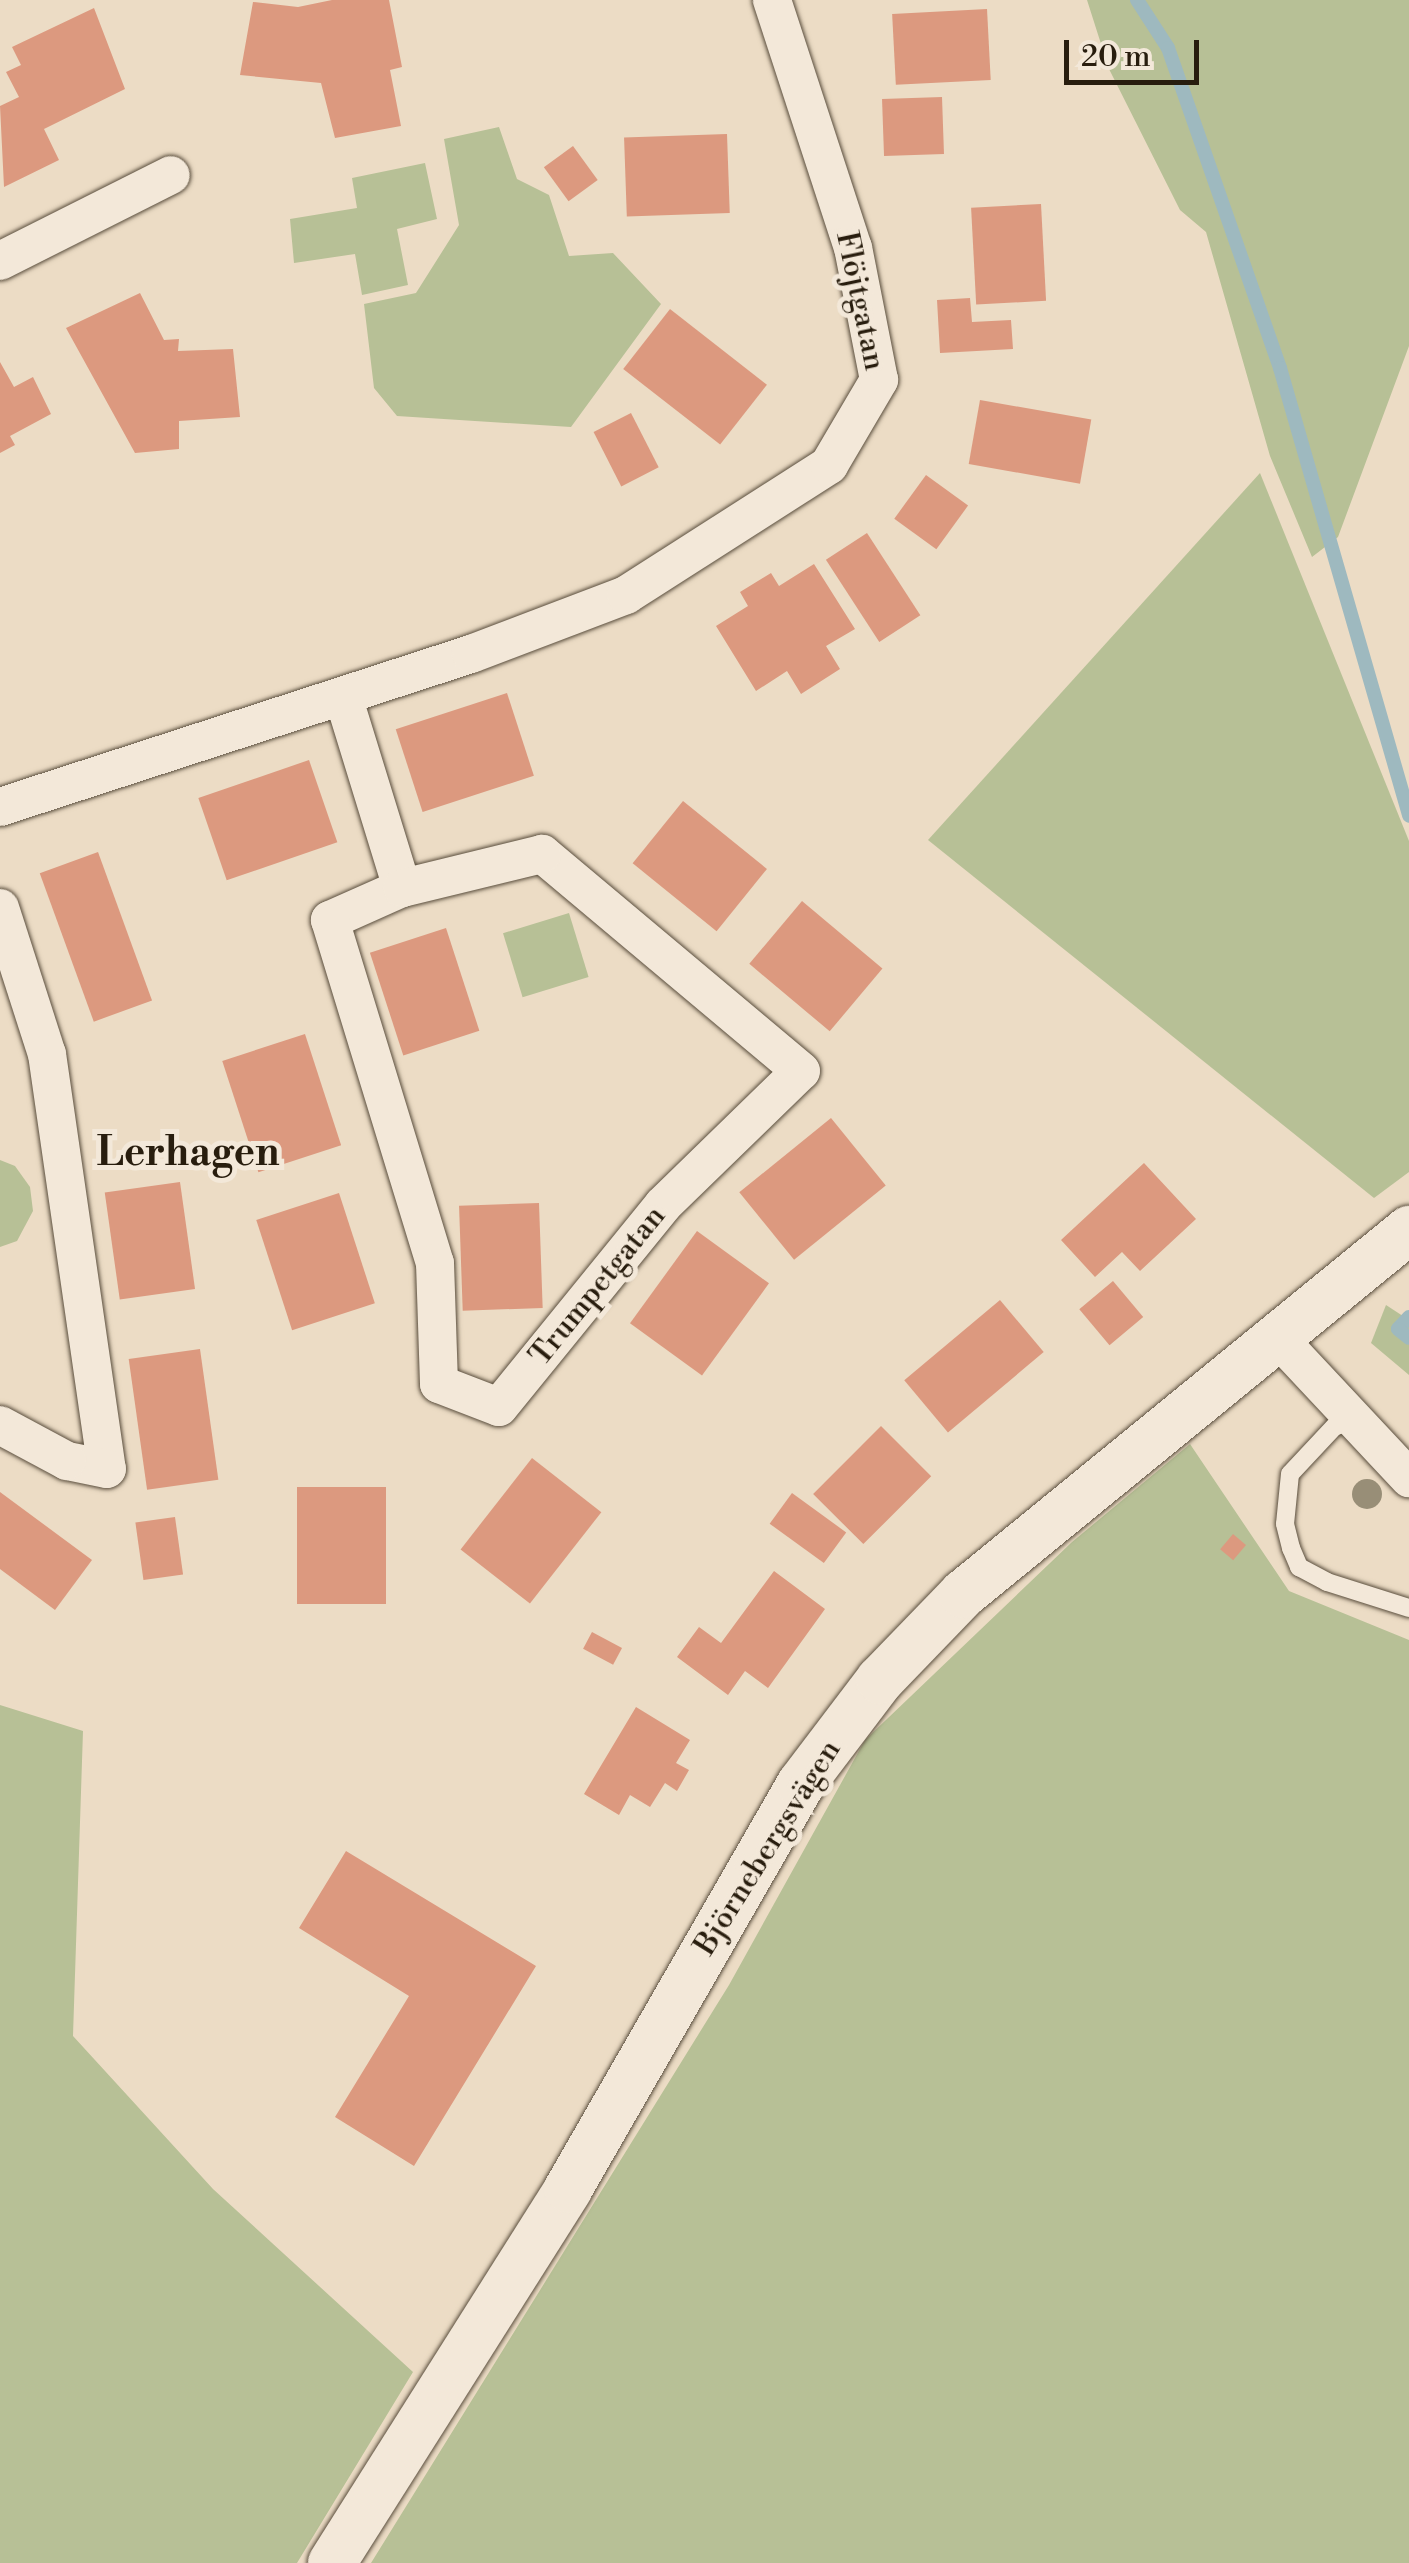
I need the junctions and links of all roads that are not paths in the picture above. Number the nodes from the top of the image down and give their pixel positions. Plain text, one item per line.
1 (772, 0) edge
2 (171, 175) dead end
3 (0, 260) edge
4 (344, 696) junction
5 (0, 807) edge
6 (402, 888) junction
7 (0, 908) edge
8 (1409, 1230) edge
9 (1276, 1336) junction
10 (1357, 1419) junction
11 (0, 1425) edge
12 (1409, 1478) edge
13 (1409, 1608) edge
14 (332, 2563) edge

1 - 4 street, Flöjtgatan
2 - 3 street
4 - 5 street
4 - 6 street
6 - 6 street, Trumpetgatan
7 - 11 street
8 - 9 street, Björnebergsvägen
9 - 10 street
9 - 14 street, Björnebergsvägen
10 - 12 street
10 - 13 lane

